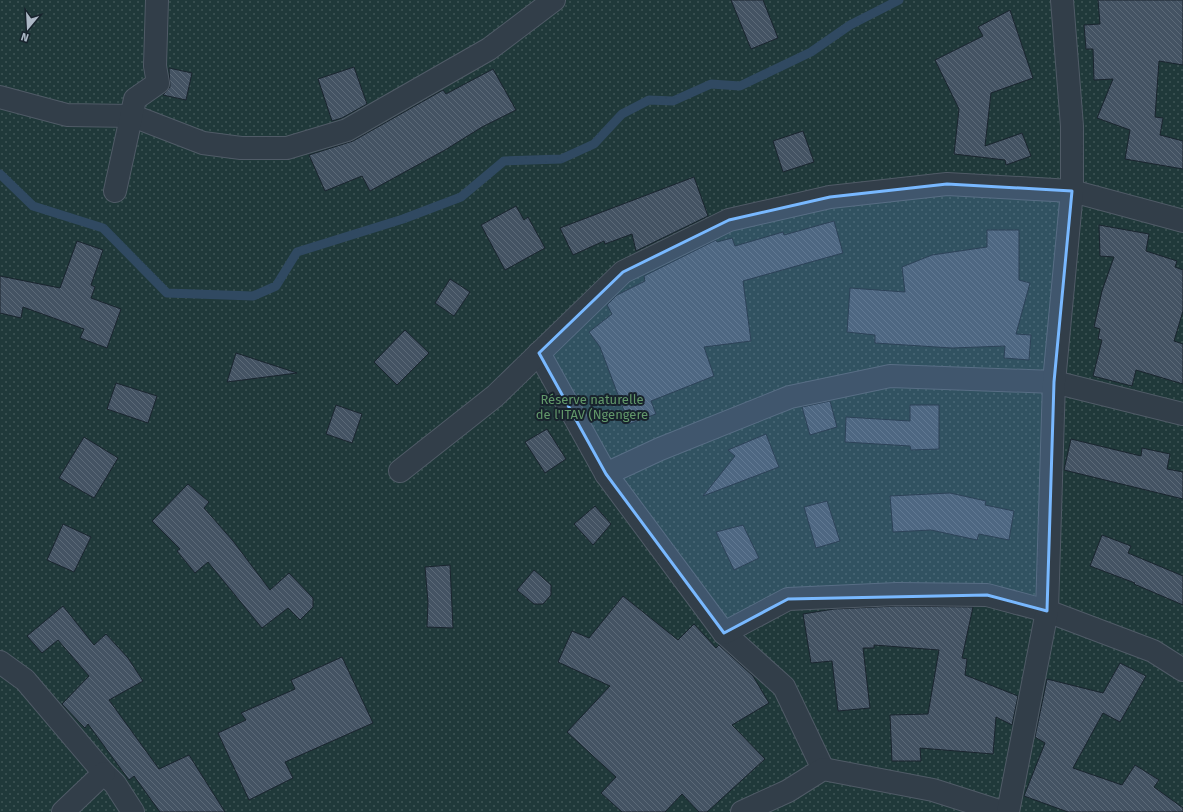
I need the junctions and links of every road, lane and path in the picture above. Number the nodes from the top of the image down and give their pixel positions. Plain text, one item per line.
1 (157, 0) edge
2 (554, 0) edge
3 (1062, 0) edge
4 (0, 97) edge
5 (133, 116) junction
6 (116, 191) dead end
7 (1072, 191) junction
8 (1183, 221) edge
9 (539, 353) junction
10 (1054, 382) junction
11 (1183, 414) edge
12 (400, 471) dead end
13 (606, 474) junction
14 (1047, 611) junction
15 (724, 633) junction
16 (0, 662) edge
17 (1183, 670) edge
18 (823, 769) junction
19 (104, 773) junction
20 (63, 812) edge
21 (134, 812) edge
22 (742, 812) edge
23 (1002, 812) edge
24 (1008, 812) edge

1 - 5 street
2 - 5 street
3 - 7 street
4 - 5 street
5 - 6 street
7 - 8 street
7 - 9 street
7 - 10 street
9 - 12 street
9 - 13 street
10 - 11 street
10 - 13 street
10 - 14 street
13 - 15 street
14 - 15 street
14 - 17 street
14 - 24 street
15 - 18 street
16 - 19 street
18 - 22 street
18 - 23 street
19 - 20 street
19 - 21 street

